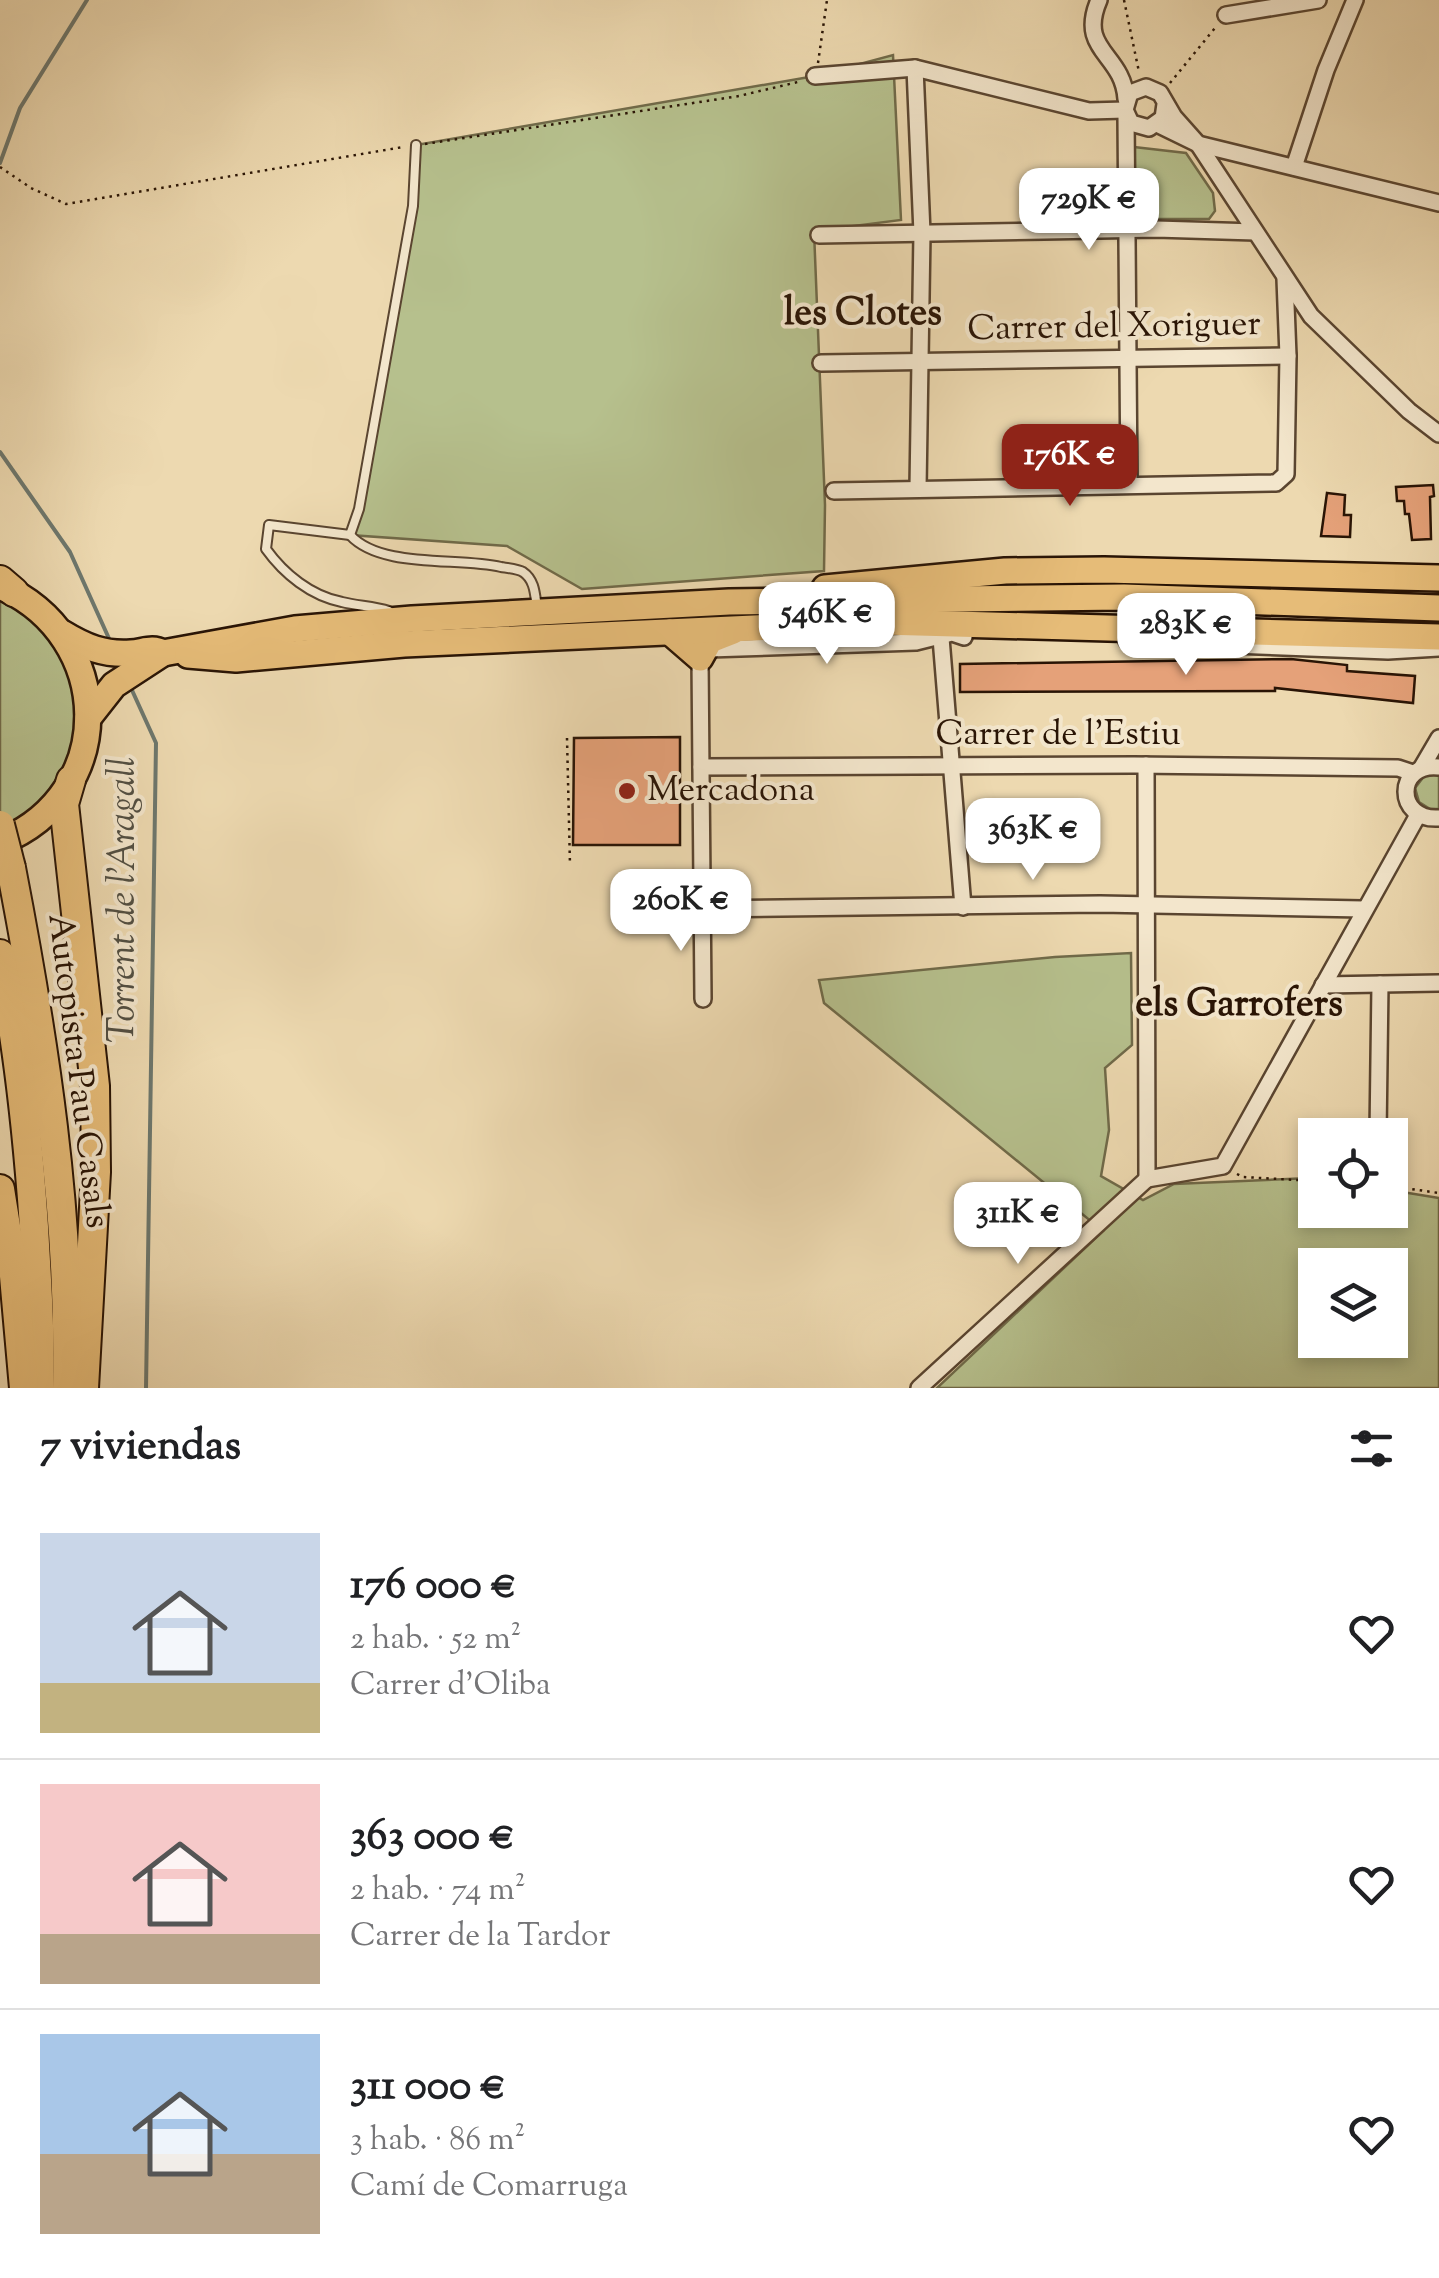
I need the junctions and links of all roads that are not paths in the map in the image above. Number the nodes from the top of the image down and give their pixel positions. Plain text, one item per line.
1 (1099, 0) edge
2 (1318, 0) edge
3 (1355, 0) edge
4 (1226, 14) road end
5 (915, 68) junction
6 (815, 76) road end
7 (1157, 95) junction
8 (1126, 108) junction
9 (1149, 126) junction
10 (1126, 143) junction
11 (1198, 144) junction
12 (416, 145) road end
13 (1294, 167) junction
14 (1439, 204) edge
15 (1127, 230) junction
16 (1255, 232) junction
17 (922, 233) junction
18 (819, 235) dead end
19 (1285, 279) junction
20 (1322, 329) junction
21 (1288, 334) junction
22 (1288, 356) junction
23 (1129, 358) junction
24 (919, 360) junction
25 (821, 362) dead end
26 (1439, 434) edge
27 (1129, 485) junction
28 (918, 488) junction
29 (834, 491) dead end
30 (350, 535) junction
31 (1439, 578) edge
32 (5, 586) edge
33 (1439, 608) edge
34 (538, 615) junction
35 (749, 615) junction
36 (412, 619) junction
37 (882, 622) junction
38 (670, 632) junction
39 (62, 633) junction
40 (1439, 637) edge
41 (941, 638) junction
42 (1439, 648) edge
43 (168, 652) junction
44 (702, 654) junction
45 (88, 718) junction
46 (1439, 738) edge
47 (951, 765) junction
48 (1146, 765) junction
49 (701, 766) junction
50 (1425, 769) edge
51 (71, 780) junction
52 (1418, 815) junction
53 (1439, 818) edge
54 (0, 826) edge
55 (0, 842) edge
56 (1148, 904) junction
57 (963, 907) junction
58 (704, 909) junction
59 (1364, 909) junction
60 (0, 954) edge
61 (1439, 983) edge
62 (1380, 984) junction
63 (1323, 985) junction
64 (703, 999) dead end
65 (1378, 1118) edge
66 (1147, 1179) junction
67 (0, 1188) edge
68 (24, 1388) edge
69 (39, 1388) edge
70 (67, 1388) edge
71 (84, 1388) edge
72 (919, 1388) edge

1 - 8 street
2 - 4 street
3 - 13 street
5 - 6 street
5 - 8 street
5 - 17 street
7 - 8 street
7 - 9 street
7 - 11 street
8 - 9 street
8 - 10 street
9 - 10 street
9 - 11 street
10 - 15 street
11 - 13 street
11 - 16 street
12 - 30 lane
13 - 14 street
15 - 16 street
15 - 17 street
15 - 23 street
16 - 19 street
17 - 18 street
17 - 24 street
19 - 20 street
19 - 21 street
20 - 21 street
20 - 26 street
21 - 22 street
22 - 23 street, Carrer del Xoriguer
22 - 27 street
23 - 24 street, Carrer del Xoriguer
23 - 27 street
24 - 25 street, Carrer del Xoriguer
24 - 28 street
27 - 28 street
28 - 29 street
30 - 34 lane
30 - 36 lane
31 - 35 main road
32 - 39 main road
33 - 35 main road
34 - 35 main road
34 - 36 main road
35 - 37 main road
35 - 38 main road
35 - 44 main road
36 - 43 main road
37 - 40 main road
37 - 41 street
38 - 43 main road
38 - 44 main road
39 - 43 main road
39 - 45 main road
41 - 42 street
41 - 44 street
41 - 47 street
43 - 45 main road
44 - 49 street
45 - 51 main road
46 - 50 street
47 - 48 street, Carrer de l'Estiu
47 - 49 street, Carrer de l'Estiu
47 - 57 street
48 - 50 street, Carrer de l'Estiu
48 - 56 street
49 - 58 street
50 - 52 street
51 - 55 main road
51 - 71 highway
52 - 53 street
52 - 59 street
54 - 70 highway, Autopista Pau Casals, bridge
56 - 57 street
56 - 59 street
56 - 66 street
57 - 58 street
58 - 64 street
59 - 63 street
60 - 69 highway, Autopista Pau Casals
61 - 62 street
62 - 63 street
62 - 65 street
63 - 66 street
66 - 72 street
67 - 68 highway

